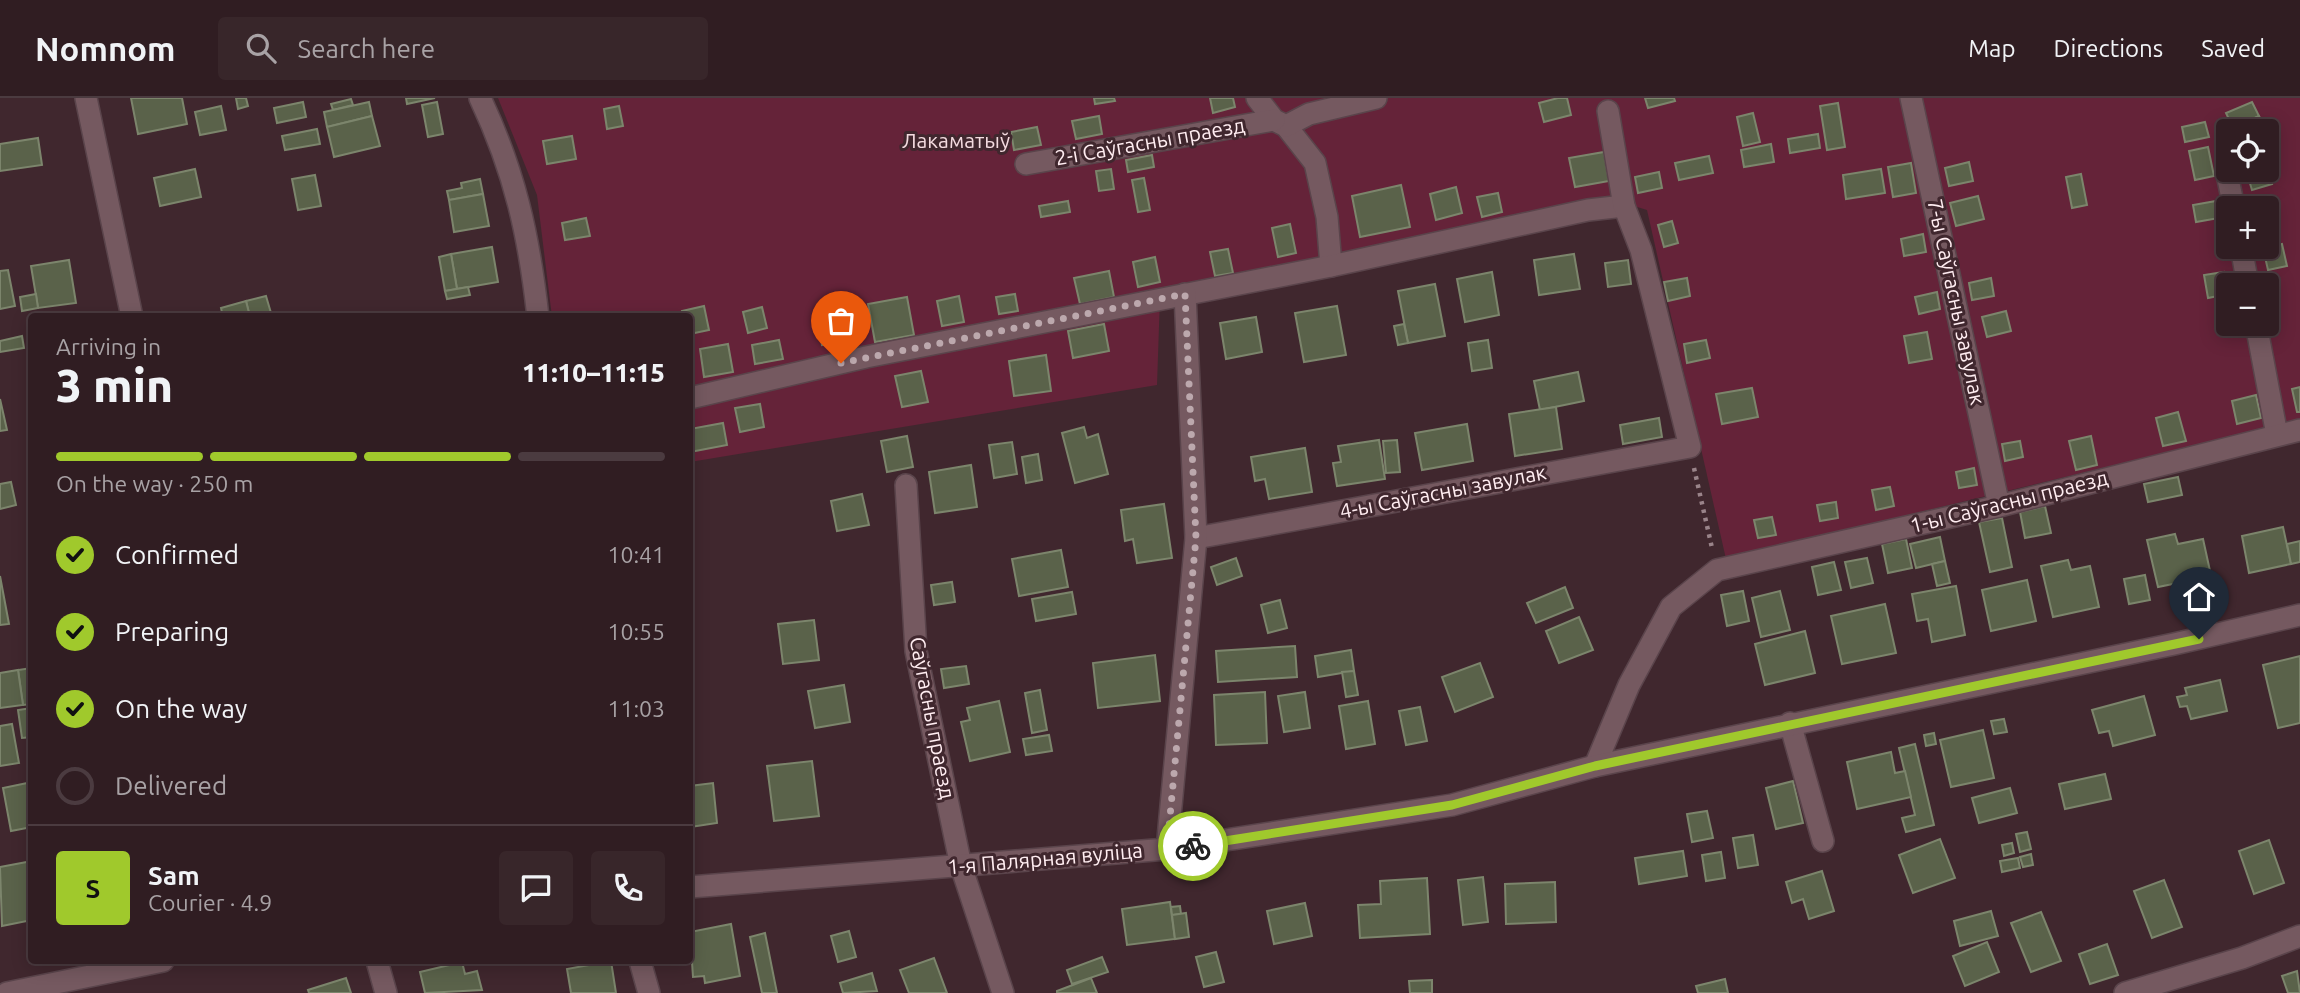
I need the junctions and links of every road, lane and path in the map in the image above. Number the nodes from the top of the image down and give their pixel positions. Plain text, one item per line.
1 (86, 98) edge
2 (480, 98) edge
3 (1257, 98) edge
4 (1376, 98) edge
5 (1911, 98) edge
6 (1608, 111) dead end
7 (1280, 123) junction
8 (1026, 164) dead end
9 (1624, 206) junction
10 (1331, 266) junction
11 (1185, 294) junction
12 (131, 313) edge
13 (538, 313) edge
14 (2258, 336) edge
15 (693, 397) edge
16 (2300, 430) edge
17 (2277, 435) junction
18 (1690, 447) junction
19 (906, 485) dead end
20 (1999, 506) junction
21 (1196, 538) junction
22 (1717, 570) junction
23 (2300, 615) edge
24 (1790, 723) junction
25 (1595, 766) junction
26 (1823, 841) dead end
27 (1167, 849) junction
28 (961, 866) junction
29 (693, 887) edge
30 (2300, 936) edge
31 (145, 964) edge
32 (378, 964) edge
33 (641, 964) edge
34 (116, 969) junction
35 (8, 993) edge
36 (86, 993) edge
37 (386, 993) edge
38 (649, 993) edge
39 (1003, 993) edge
40 (2125, 993) edge

1 - 12 street
2 - 13 street
3 - 7 street
4 - 7 street, 2-і Саўгасны праезд
5 - 20 street, 7-ы Саўгасны завулак
6 - 9 street
7 - 8 street, 2-і Саўгасны праезд
7 - 10 street
9 - 10 street
9 - 18 street
10 - 11 street
11 - 15 street
11 - 21 street
14 - 17 street
16 - 17 street, 1-ы Саўгасны праезд
17 - 20 street, 1-ы Саўгасны праезд
18 - 21 street, 4-ы Саўгасны завулак
18 - 22 path
19 - 28 street, Саўгасны праезд
20 - 22 street, 1-ы Саўгасны праезд
21 - 27 street
22 - 25 street, 1-ы Саўгасны праезд
23 - 24 street, 1-я Палярная вуліца
24 - 25 street, 1-я Палярная вуліца
24 - 26 street
25 - 27 street, 1-я Палярная вуліца
27 - 28 street, 1-я Палярная вуліца
28 - 29 street, 1-я Палярная вуліца
28 - 39 street, Саўгасны праезд
30 - 40 street
31 - 34 street
32 - 37 street
33 - 38 street
34 - 35 street
34 - 36 street

